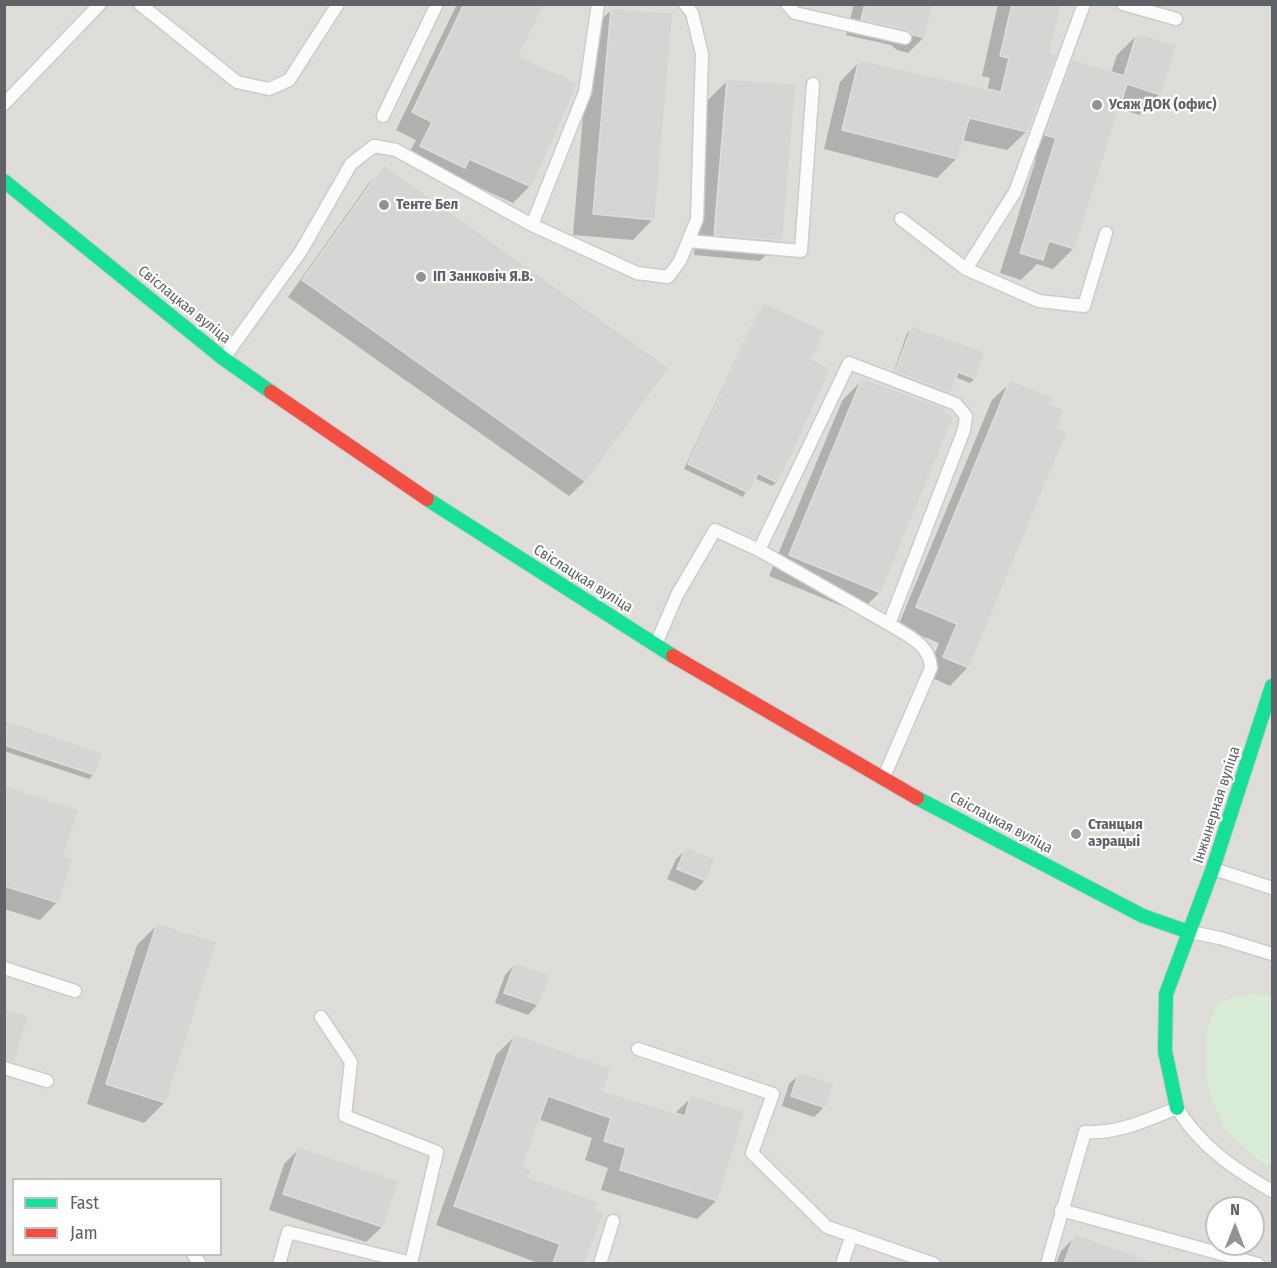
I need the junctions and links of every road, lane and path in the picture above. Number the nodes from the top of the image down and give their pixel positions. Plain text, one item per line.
1 (100, 4) edge
2 (140, 4) edge
3 (338, 4) edge
4 (437, 4) edge
5 (598, 4) edge
6 (685, 4) edge
7 (787, 4) edge
8 (1084, 4) edge
9 (1123, 4) edge
10 (1176, 19) dead end
11 (905, 38) dead end
12 (813, 84) dead end
13 (4, 104) edge
14 (383, 116) dead end
15 (4, 181) edge
16 (901, 219) dead end
17 (532, 225) junction
18 (1106, 233) dead end
19 (688, 241) junction
20 (966, 269) junction
21 (224, 359) junction
22 (759, 550) junction
23 (889, 624) junction
24 (655, 645) junction
25 (1272, 686) edge
26 (883, 780) junction
27 (1213, 868) junction
28 (1272, 888) edge
29 (1189, 932) junction
30 (1272, 954) edge
31 (4, 968) edge
32 (75, 991) dead end
33 (321, 1017) dead end
34 (638, 1049) dead end
35 (4, 1068) edge
36 (47, 1082) dead end
37 (1177, 1108) junction
38 (1272, 1191) edge
39 (1061, 1210) junction
40 (613, 1221) dead end
41 (852, 1235) junction
42 (280, 1261) dead end
43 (412, 1263) edge
44 (600, 1263) edge
45 (842, 1263) edge
46 (934, 1263) edge
47 (1047, 1263) edge
48 (1258, 1263) edge

1 - 13 lane
2 - 3 lane
4 - 14 lane
5 - 17 lane
6 - 19 lane
7 - 11 lane
8 - 20 lane
9 - 10 lane
12 - 19 lane
15 - 21 street, Свіслацкая вуліца
16 - 20 lane
17 - 19 lane
17 - 21 lane
18 - 20 lane
21 - 24 street, Свіслацкая вуліца
22 - 23 lane
22 - 23 lane
22 - 24 lane
23 - 26 lane
24 - 26 street, Свіслацкая вуліца
25 - 27 street, Інжынерная вуліца
26 - 29 street, Свіслацкая вуліца
27 - 28 lane
27 - 29 street, Інжынерная вуліца
29 - 30 lane
29 - 37 street, Інжынерная вуліца
31 - 32 lane
33 - 43 lane
34 - 41 lane
35 - 36 lane
37 - 38 lane
37 - 39 lane
39 - 47 lane
39 - 48 lane
40 - 44 lane
41 - 45 lane
41 - 46 lane
42 - 43 lane

